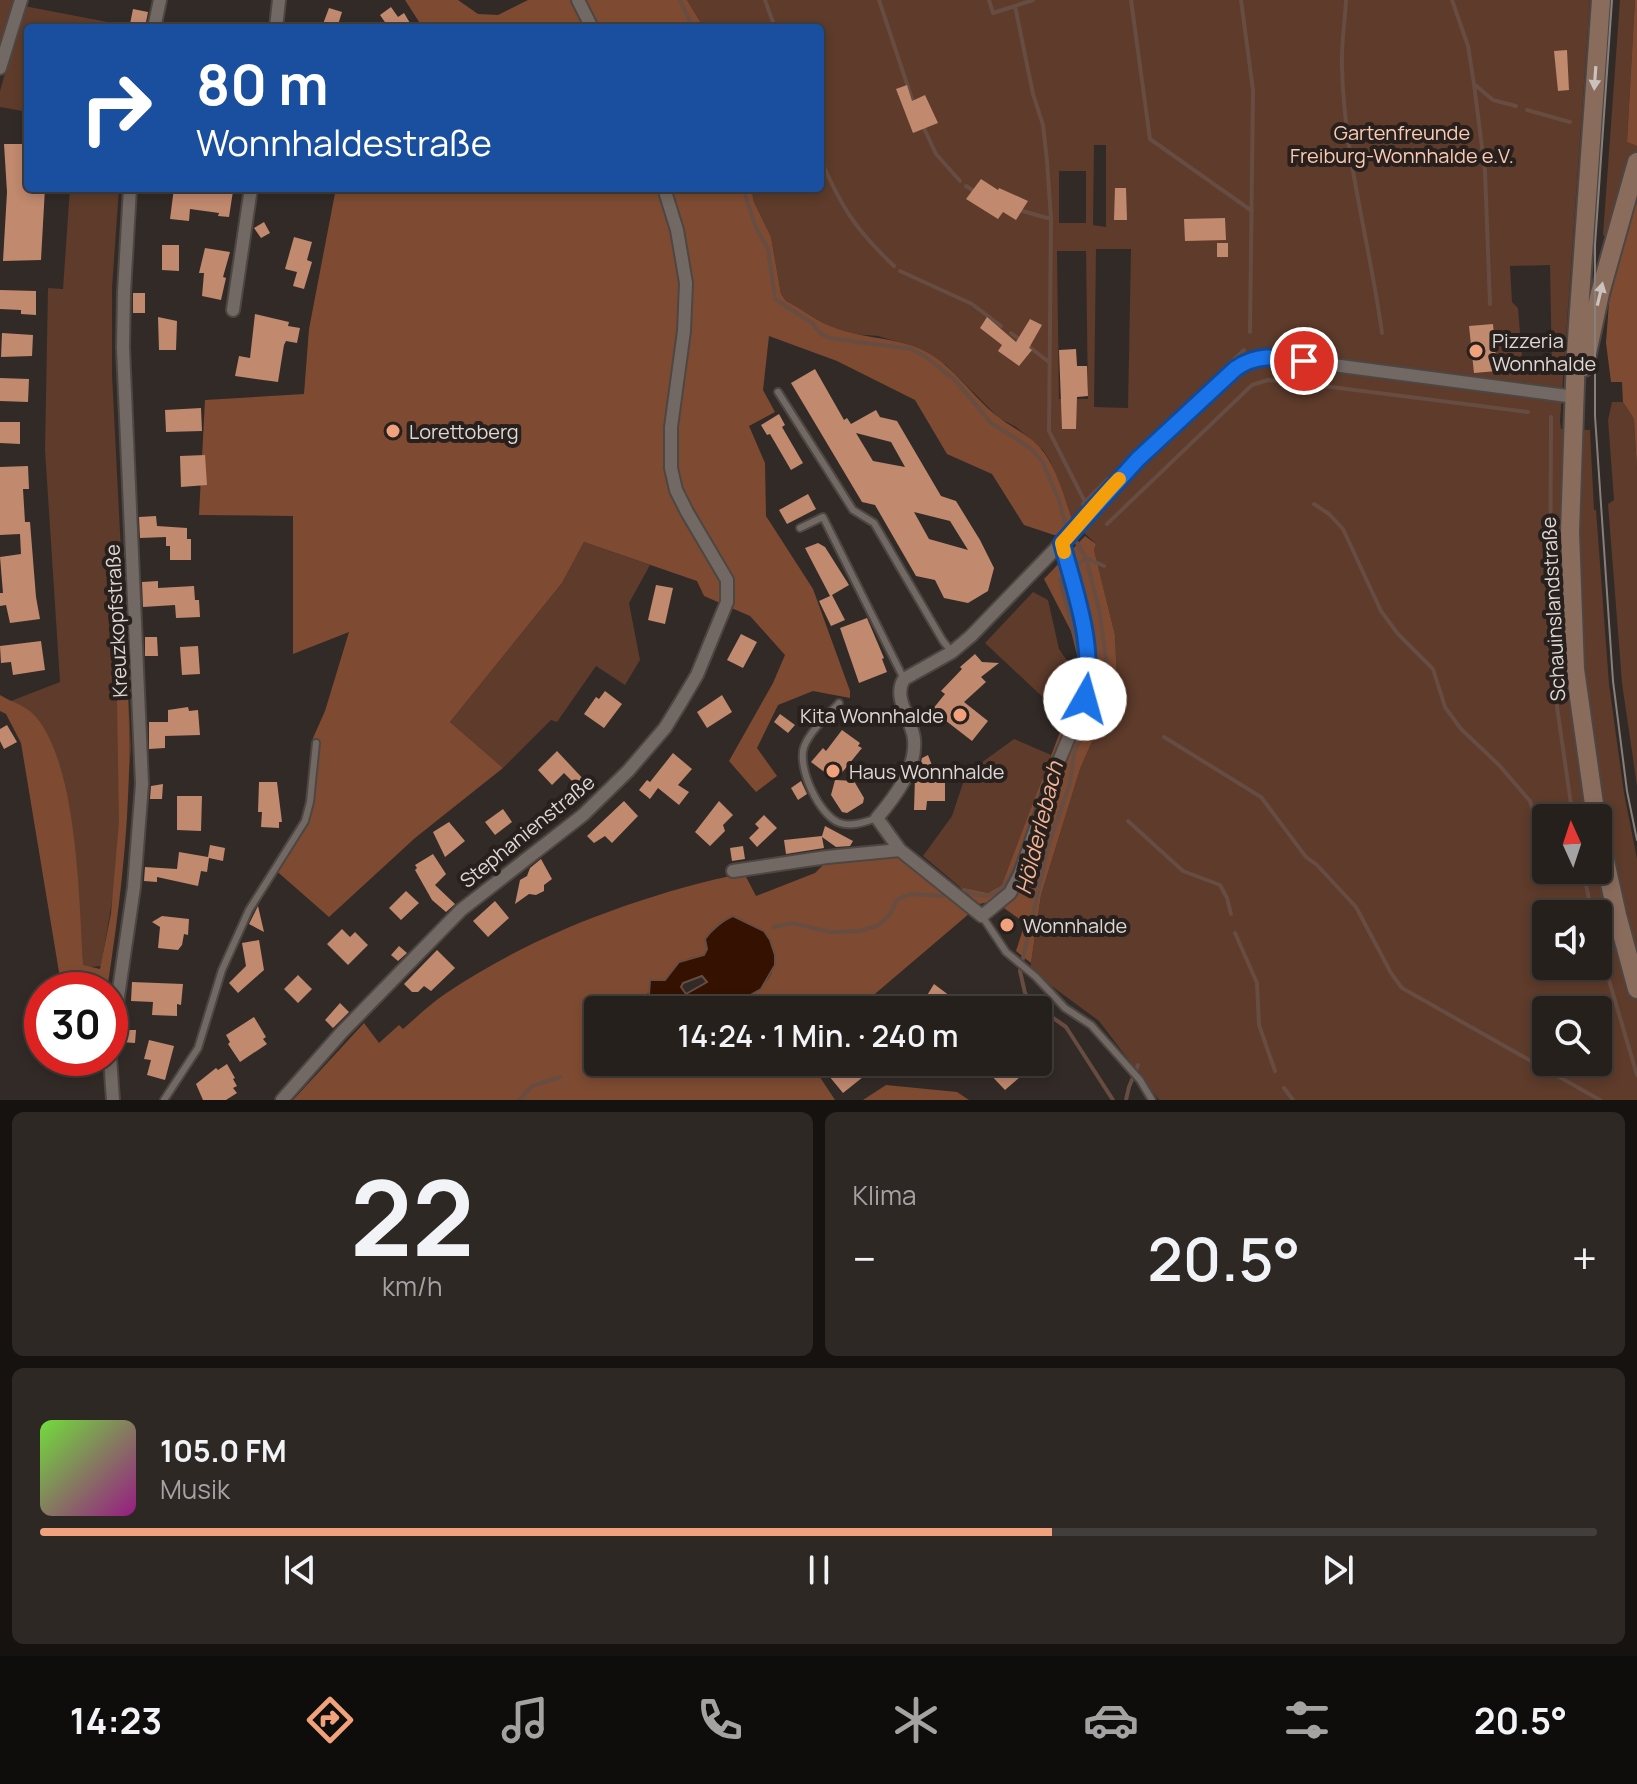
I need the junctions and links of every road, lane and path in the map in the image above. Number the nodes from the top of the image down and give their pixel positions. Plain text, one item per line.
1 (21, 0) edge
2 (160, 0) edge
3 (279, 0) edge
4 (578, 0) edge
5 (1601, 0) edge
6 (155, 24) edge
7 (276, 24) edge
8 (590, 24) edge
9 (0, 68) edge
10 (1637, 162) edge
11 (130, 192) edge
12 (250, 192) edge
13 (665, 192) edge
14 (1583, 225) junction
15 (1613, 244) junction
16 (233, 310) dead end
17 (778, 392) dead end
18 (1575, 397) junction
19 (800, 528) dead end
20 (1063, 542) junction
21 (952, 652) junction
22 (904, 679) junction
23 (839, 703) dead end
24 (316, 743) dead end
25 (1594, 804) edge
26 (877, 818) junction
27 (900, 850) junction
28 (733, 871) dead end
29 (1610, 884) edge
30 (982, 916) junction
31 (122, 972) edge
32 (1637, 989) edge
33 (111, 1076) edge
34 (113, 1100) edge
35 (164, 1100) edge
36 (282, 1100) edge
37 (1152, 1100) edge

1 - 9 street
2 - 6 street
3 - 7 street
4 - 8 street
5 -> 14 main road, Schauinslandstraße
10 - 15 main road, Schauinslandstraße
11 - 31 street, Kreuzkopfstraße
12 - 16 street
13 - 36 street, Stephanienstraße
14 - 15 main road
14 - 18 main road, Schauinslandstraße
18 -> 15 main road, Schauinslandstraße
17 - 21 lane
18 - 20 street
18 - 25 main road, Schauinslandstraße
19 - 22 lane
20 - 21 street
20 - 30 street
21 - 22 street
22 - 26 street
23 - 26 lane
24 - 35 lane
26 - 27 street
27 - 28 street
27 - 30 street
29 - 32 main road
30 - 37 lane
33 - 34 street

